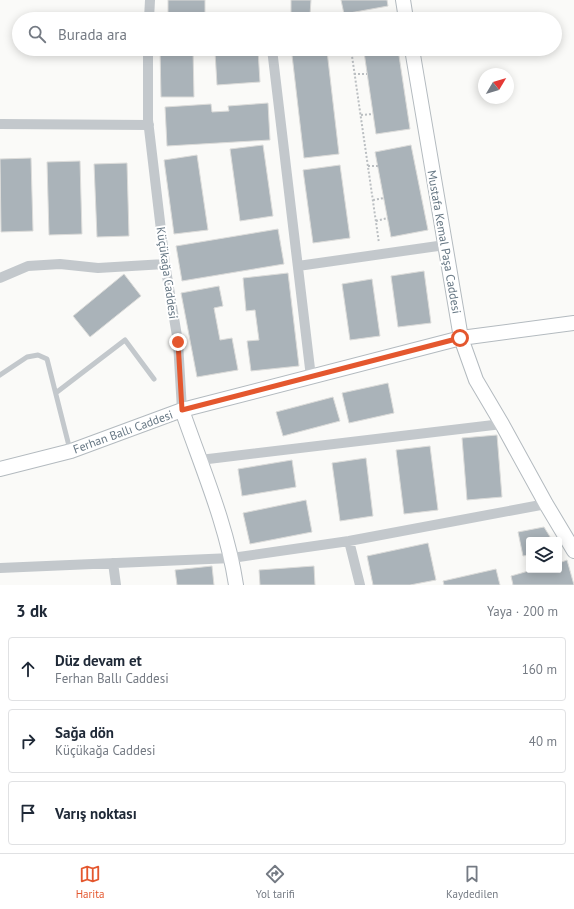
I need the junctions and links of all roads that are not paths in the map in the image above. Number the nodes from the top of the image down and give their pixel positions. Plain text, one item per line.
1 (150, 0) edge
2 (403, 0) edge
3 (149, 12) edge
4 (405, 12) edge
5 (148, 56) edge
6 (273, 56) edge
7 (413, 56) edge
8 (0, 124) edge
9 (149, 125) junction
10 (445, 245) junction
11 (165, 264) junction
12 (298, 266) junction
13 (0, 278) edge
14 (574, 323) edge
15 (460, 338) junction
16 (0, 375) edge
17 (311, 377) junction
18 (154, 379) dead end
19 (57, 392) junction
20 (182, 410) junction
21 (502, 424) junction
22 (71, 451) junction
23 (200, 460) junction
24 (0, 469) edge
25 (546, 504) junction
26 (349, 541) junction
27 (574, 552) edge
28 (232, 558) junction
29 (113, 563) junction
30 (0, 568) edge
31 (116, 585) edge
32 (236, 585) edge
33 (360, 585) edge

1 - 3 street
2 - 4 street
5 - 9 street, Küçükağa Caddesi
6 - 12 street
7 - 10 street, Mustafa Kemal Paşa Caddesi
8 - 9 street
9 - 11 street, Küçükağa Caddesi
10 - 12 street
10 - 15 street, Mustafa Kemal Paşa Caddesi
11 - 13 street
11 - 20 street, Küçükağa Caddesi
12 - 17 street
14 - 15 street, Ferhan Ballı Caddesi
15 - 17 street, Ferhan Ballı Caddesi
15 - 21 street, Mustafa Kemal Paşa Caddesi
16 - 19 lane
17 - 20 street, Ferhan Ballı Caddesi
18 - 19 lane
19 - 22 lane
20 - 22 street, Ferhan Ballı Caddesi
20 - 23 street, Küçükağa Caddesi
21 - 23 street
21 - 25 street, Mustafa Kemal Paşa Caddesi
22 - 24 street, Ferhan Ballı Caddesi
23 - 28 street, Küçükağa Caddesi
25 - 26 street
25 - 27 street, Mustafa Kemal Paşa Caddesi
26 - 28 street
26 - 33 street
28 - 29 street
28 - 32 street, Küçükağa Caddesi
29 - 30 street
29 - 31 street

